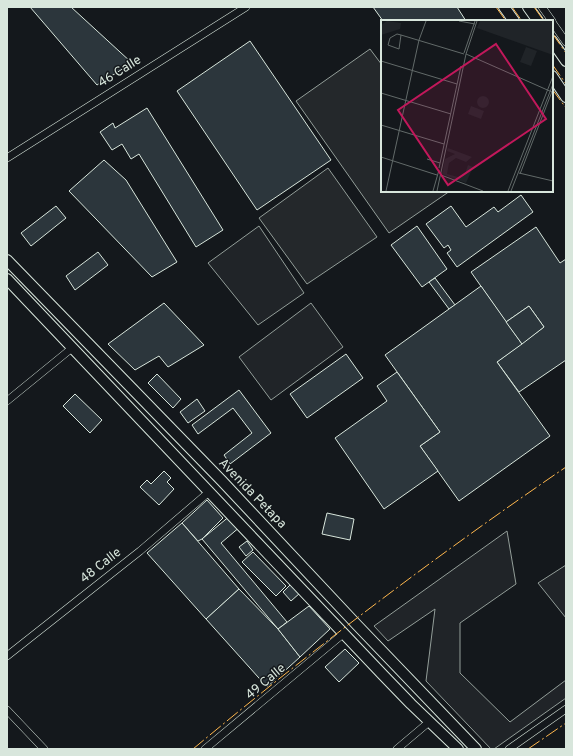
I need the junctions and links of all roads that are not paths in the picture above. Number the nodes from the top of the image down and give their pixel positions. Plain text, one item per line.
1 (246, 7) edge
2 (504, 7) edge
3 (528, 7) edge
4 (542, 7) edge
5 (513, 20) edge
6 (537, 20) edge
7 (551, 20) edge
8 (553, 22) edge
9 (553, 42) edge
10 (566, 42) edge
11 (566, 61) edge
12 (553, 77) edge
13 (566, 96) edge
14 (7, 158) edge
15 (7, 260) edge
16 (7, 279) edge
17 (72, 348) junction
18 (7, 401) edge
19 (222, 481) junction
20 (209, 492) junction
21 (343, 634) junction
22 (7, 656) edge
23 (566, 709) edge
24 (7, 710) edge
25 (429, 722) junction
26 (524, 737) junction
27 (44, 749) edge
28 (205, 749) edge
29 (397, 749) edge
30 (458, 749) edge
31 (476, 749) edge
32 (509, 749) edge
33 (518, 749) edge

1 - 14 street, 46 Calle
2 - 5 main road
3 - 6 main road
4 - 7 street
8 - 10 street
9 - 11 main road
12 - 13 main road
15 - 19 main road, Avenida Petapa
16 - 17 main road
17 - 18 street
17 - 20 main road
19 - 20 main road
19 - 31 main road, Avenida Petapa
20 - 21 main road
20 - 22 street, 48 Calle
21 - 25 main road
21 - 28 street, 49 Calle
23 - 26 street
24 - 27 street
25 - 29 street
25 - 30 main road
26 - 32 street
26 - 33 street

